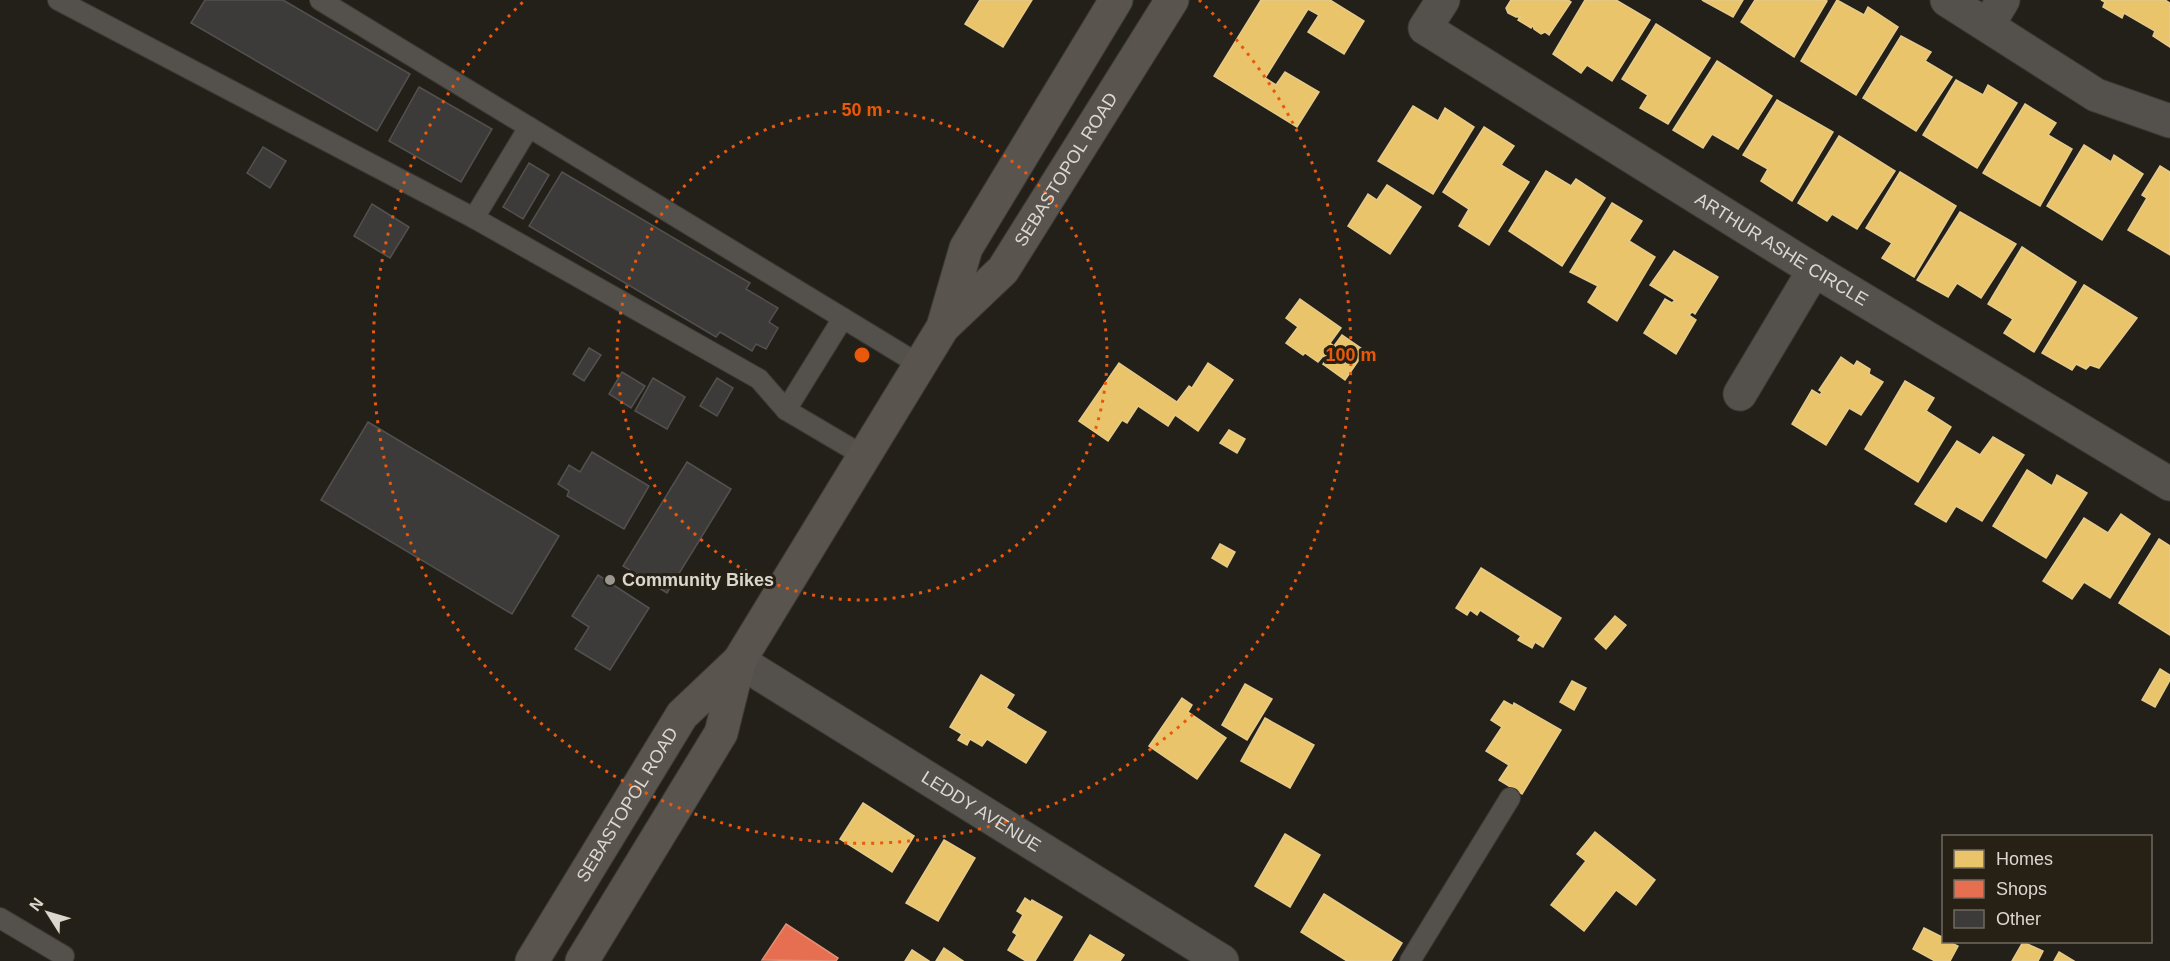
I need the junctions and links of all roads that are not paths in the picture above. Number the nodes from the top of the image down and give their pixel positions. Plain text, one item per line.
1 (58, 0) edge
2 (320, 0) edge
3 (1116, 0) edge
4 (1172, 0) edge
5 (1443, 0) edge
6 (1947, 0) edge
7 (1996, 13) edge
8 (2170, 120) edge
9 (529, 127) junction
10 (474, 218) junction
11 (1814, 270) junction
12 (843, 318) junction
13 (943, 327) junction
14 (920, 365) junction
15 (1740, 394) dead end
16 (786, 411) junction
17 (864, 456) junction
18 (2170, 484) edge
19 (739, 661) junction
20 (1509, 798) dead end
21 (0, 918) edge
22 (64, 956) dead end
23 (532, 961) edge
24 (582, 961) edge
25 (1222, 961) edge
26 (1410, 961) edge

1 - 10 lane
2 - 9 lane
3 - 13 main road, SEBASTOPOL ROAD
4 - 13 main road, SEBASTOPOL ROAD
5 - 11 street, ARTHUR ASHE CIRCLE
6 - 7 street
7 - 8 street
9 - 10 lane
9 - 12 lane
10 - 16 lane
11 - 15 street
11 - 18 street, ARTHUR ASHE CIRCLE
12 - 14 lane
12 - 16 lane
13 - 14 main road, SEBASTOPOL ROAD
14 - 17 main road, SEBASTOPOL ROAD
16 - 17 lane
17 - 19 main road, SEBASTOPOL ROAD
19 - 23 main road, SEBASTOPOL ROAD
19 - 24 main road, SEBASTOPOL ROAD
19 - 25 street, LEDDY AVENUE
20 - 26 lane
21 - 22 lane

